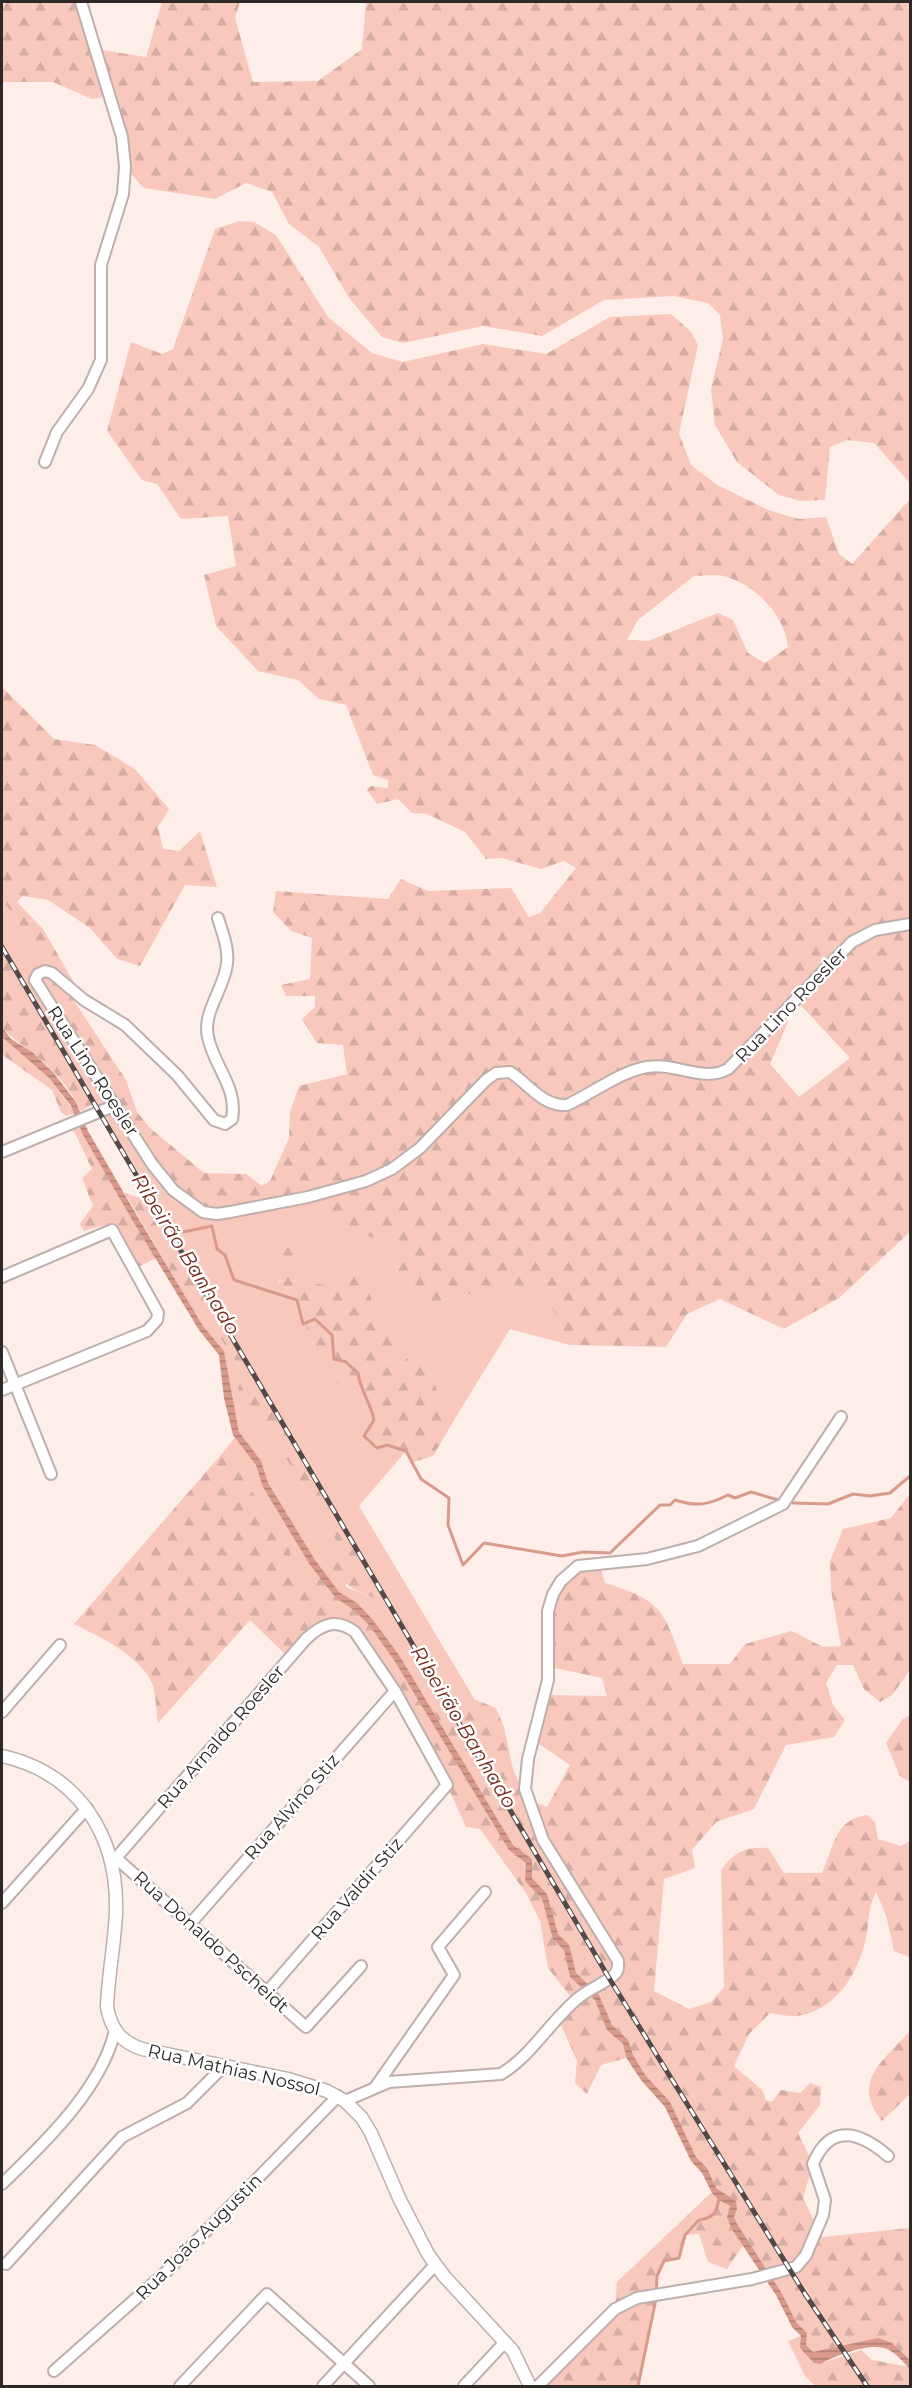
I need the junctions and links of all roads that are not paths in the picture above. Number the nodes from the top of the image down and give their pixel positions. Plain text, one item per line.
1 (81, 2) edge
2 (45, 462) dead end
3 (218, 918) dead end
4 (910, 924) edge
5 (116, 1105) junction
6 (2, 1152) edge
7 (2, 1277) edge
8 (2, 1352) edge
9 (15, 1385) junction
10 (2, 1390) edge
11 (841, 1417) dead end
12 (51, 1474) dead end
13 (60, 1645) dead end
14 (395, 1691) junction
15 (2, 1712) edge
16 (2, 1756) edge
17 (87, 1808) junction
18 (113, 1859) junction
19 (486, 1892) dead end
20 (2, 1904) edge
21 (190, 1924) junction
22 (361, 1966) dead end
23 (267, 1992) junction
24 (115, 2030) junction
25 (225, 2065) junction
26 (376, 2086) junction
27 (341, 2099) junction
28 (888, 2156) dead end
29 (2, 2184) edge
30 (6, 2264) dead end
31 (435, 2265) junction
32 (505, 2342) junction
33 (344, 2364) junction
34 (54, 2371) dead end
35 (180, 2386) edge
36 (323, 2386) edge
37 (369, 2386) edge
38 (464, 2386) edge
39 (530, 2386) edge
40 (538, 2386) edge

1 - 2 street
3 - 5 street, Rua Lino Roesler
4 - 5 street, Rua Lino Roesler
5 - 6 street
7 - 9 street
8 - 9 street
9 - 10 street
9 - 12 street
11 - 26 street, Rua João Augustin
13 - 15 street
14 - 18 street, Rua Arnaldo Roesler
14 - 21 street, Rua Alvino Stiz
14 - 23 street, Rua Valdir Stiz
16 - 17 street
17 - 18 street
17 - 20 street
18 - 21 street, Rua Donaldo Pscheidt
18 - 24 street
19 - 26 street
21 - 23 street, Rua Donaldo Pscheidt
22 - 23 street, Rua Donaldo Pscheidt
24 - 25 street, Rua Mathias Nossol
24 - 29 street
25 - 27 street, Rua Mathias Nossol
25 - 30 street
26 - 27 street, Rua João Augustin
27 - 31 street, Rua Mathias Nossol
27 - 34 street, Rua João Augustin
28 - 40 street
31 - 32 street, Rua Mathias Nossol
31 - 33 street
32 - 38 street
32 - 39 street, Rua Mathias Nossol
33 - 35 street
33 - 36 street
33 - 37 street

